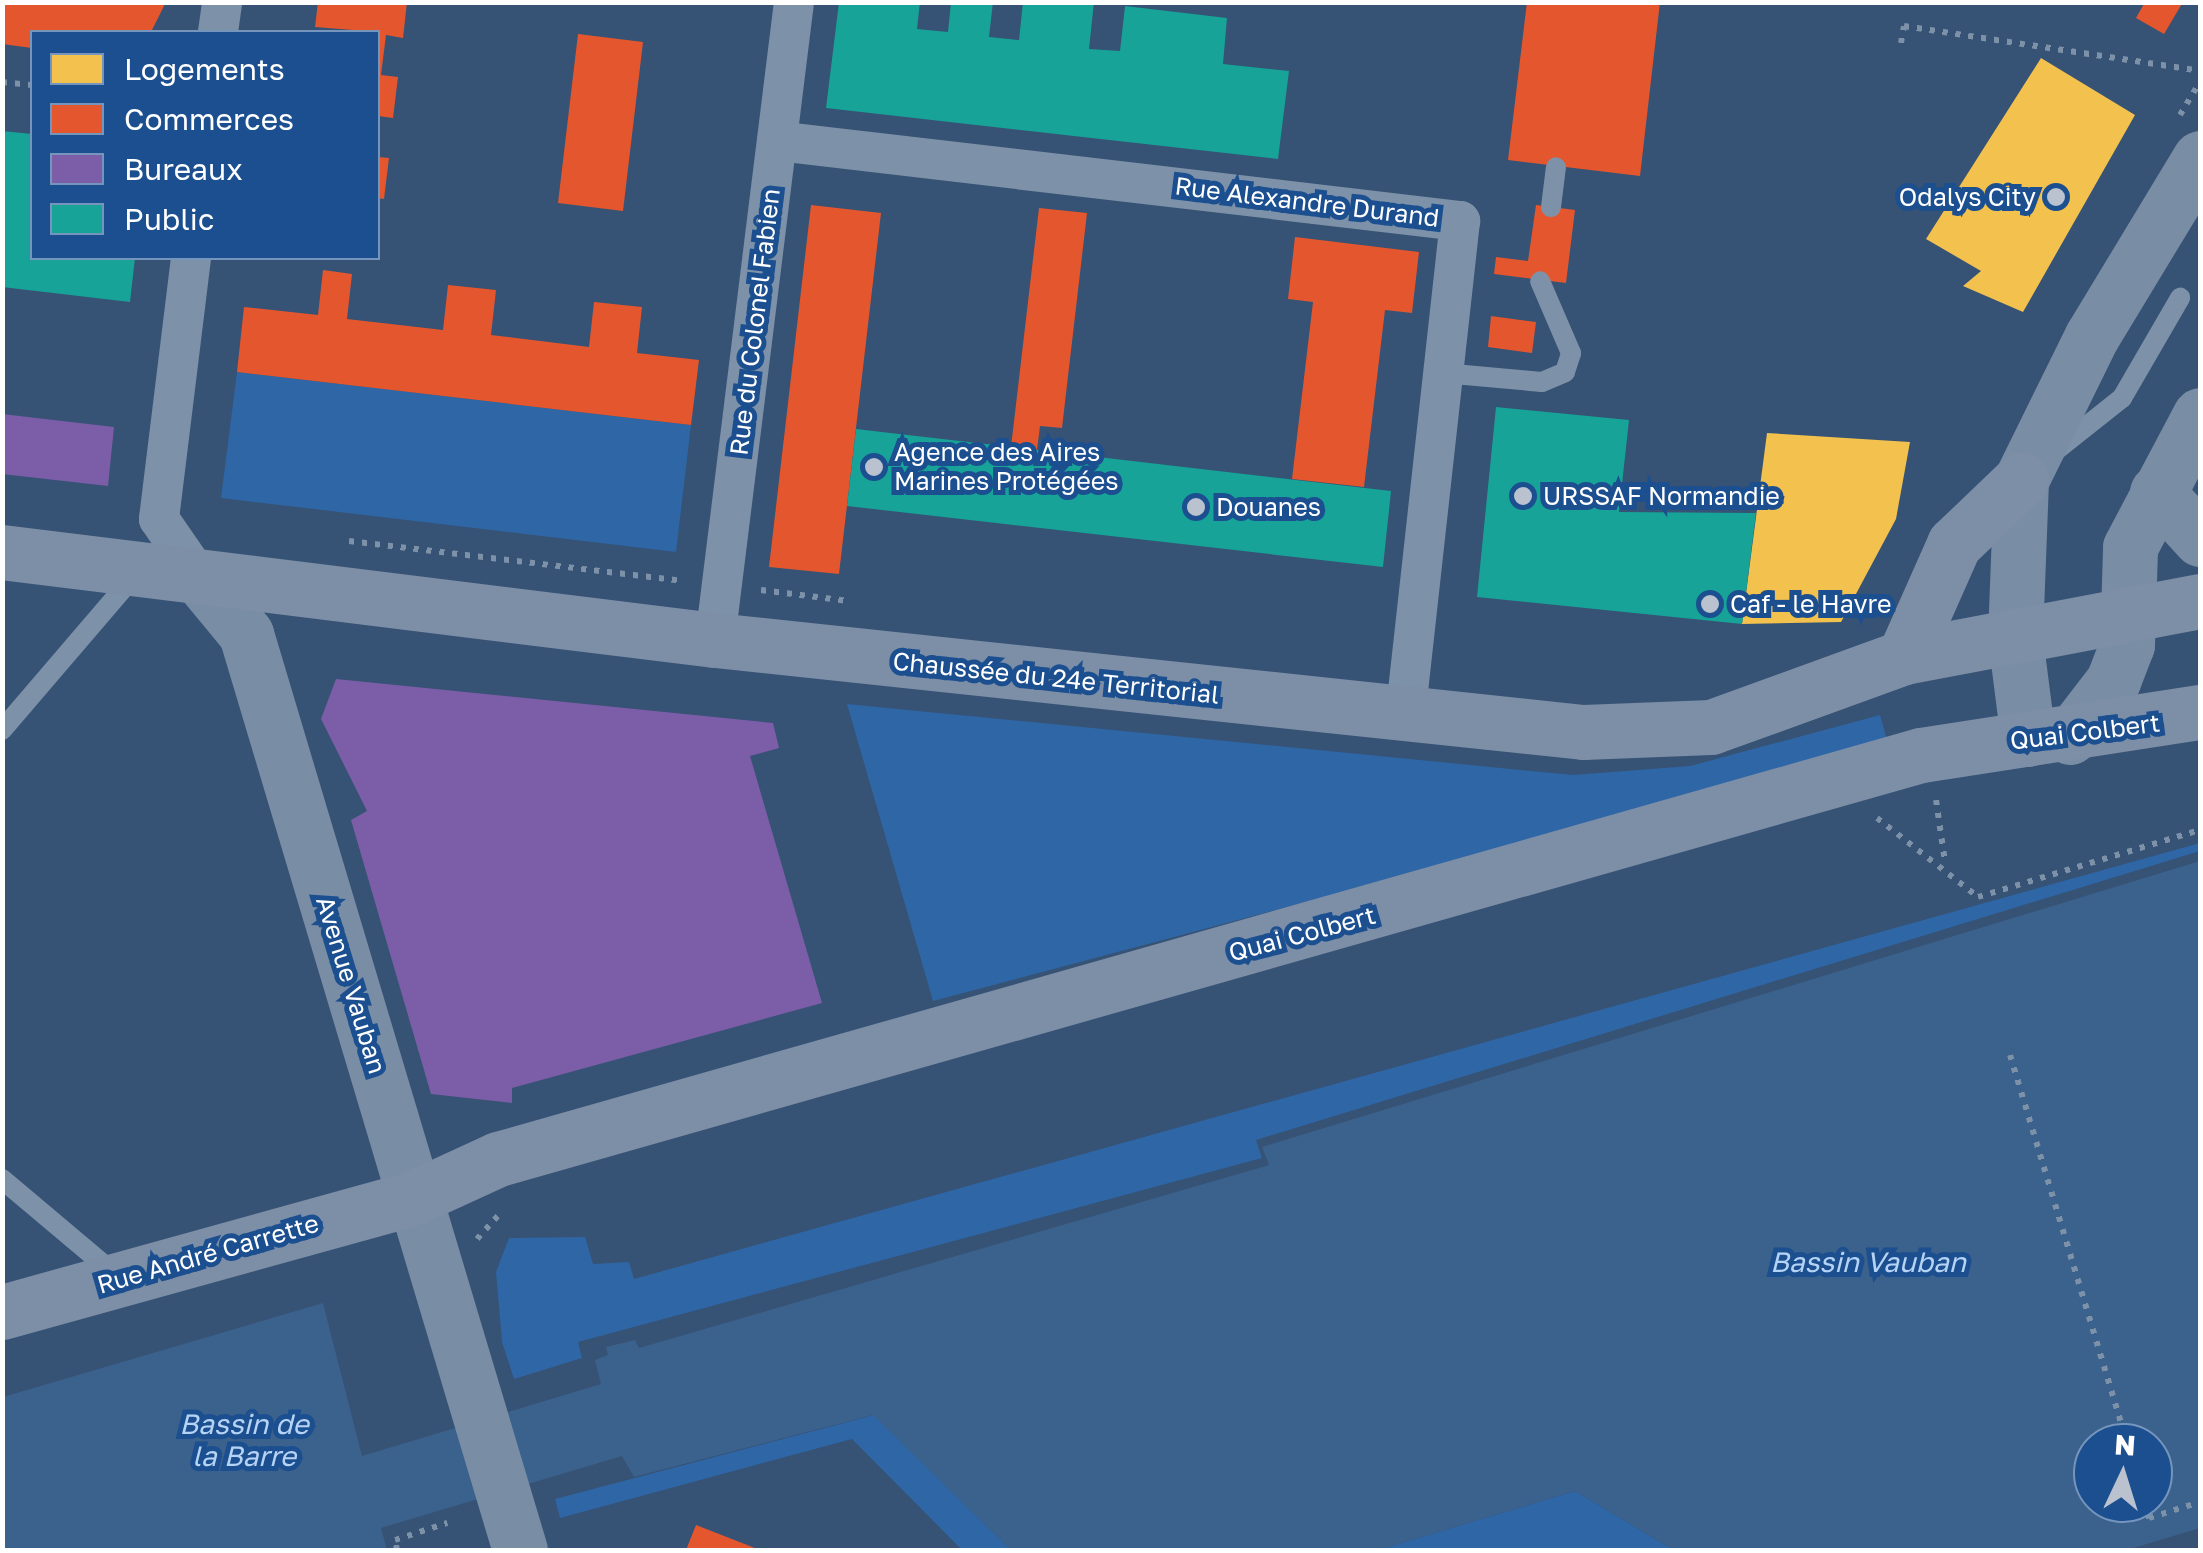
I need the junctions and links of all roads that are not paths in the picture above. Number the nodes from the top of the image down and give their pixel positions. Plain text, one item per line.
1 (222, 2) edge
2 (794, 2) edge
3 (218, 30) edge
4 (777, 140) junction
5 (2200, 158) edge
6 (1556, 167) dead end
7 (1550, 207) dead end
8 (191, 260) edge
9 (1540, 281) dead end
10 (2180, 298) dead end
11 (1443, 373) junction
12 (2200, 416) edge
13 (2021, 480) junction
14 (2157, 492) junction
15 (2200, 539) edge
16 (2, 552) edge
17 (140, 570) junction
18 (199, 577) junction
19 (2200, 601) edge
20 (2121, 612) junction
21 (2015, 637) junction
22 (715, 640) junction
23 (1904, 658) junction
24 (2200, 712) edge
25 (1406, 718) junction
26 (2, 730) edge
27 (2049, 738) junction
28 (8, 1184) edge
29 (413, 1198) junction
30 (120, 1278) junction
31 (2, 1312) edge
32 (512, 1529) edge

1 - 3 street
2 - 4 street, Rue du Colonel Fabien
4 - 11 street, Rue Alexandre Durand
4 - 22 street, Rue du Colonel Fabien
5 - 13 main road
6 - 7 lane
8 - 18 street
9 - 11 lane
10 - 13 lane
11 - 25 street, Rue Alexandre Durand
12 - 14 main road
13 - 21 main road
13 - 23 main road
14 - 15 main road
14 - 20 main road
16 - 17 main road, Chaussée du 24e Territorial
17 - 18 main road, Chaussée du 24e Territorial
17 - 26 lane
18 - 22 main road, Chaussée du 24e Territorial
18 - 29 main road, Avenue Vauban
19 - 20 main road
20 - 21 main road
20 - 27 main road
21 - 23 main road
21 - 27 main road
22 - 25 main road, Chaussée du 24e Territorial
23 - 25 main road, Chaussée du 24e Territorial
24 - 27 main road, Quai Colbert
27 - 29 main road, Quai Colbert
28 - 30 lane
29 - 30 main road, Rue André Carrette
29 - 32 main road, Avenue Vauban
30 - 31 main road, Rue André Carrette

